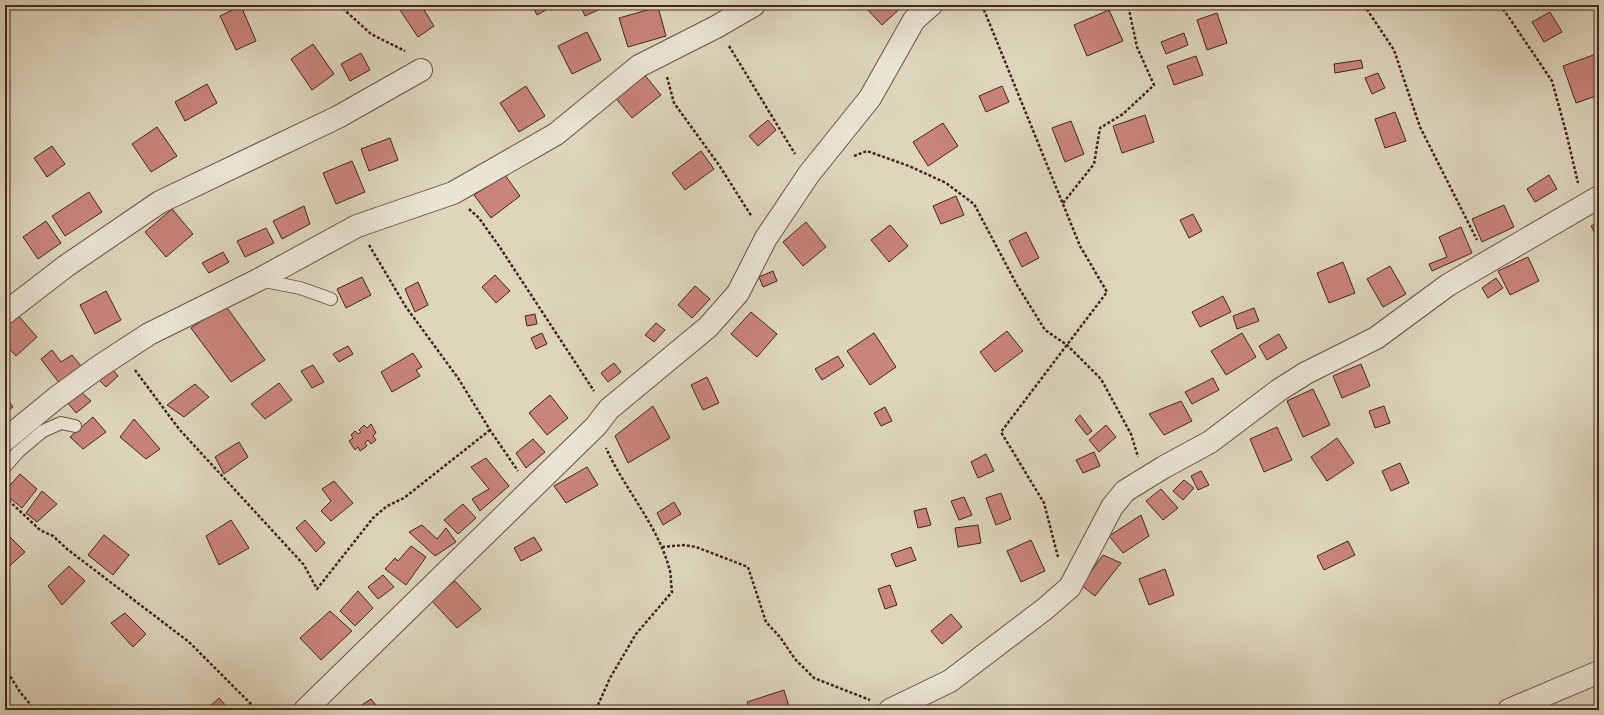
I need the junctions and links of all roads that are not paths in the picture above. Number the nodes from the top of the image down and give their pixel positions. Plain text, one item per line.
1 (754, 5) edge
2 (931, 5) edge
3 (421, 70) road end
4 (1591, 201) edge
5 (258, 280) junction
6 (331, 299) dead end
7 (5, 312) edge
8 (75, 426) dead end
9 (5, 440) edge
10 (5, 467) edge
11 (1599, 672) edge
12 (894, 708) edge
13 (305, 710) edge
14 (1509, 710) edge

1 - 5 street
2 - 13 street
3 - 7 street
4 - 12 street
5 - 6 lane
5 - 9 street
8 - 10 lane
11 - 14 street

